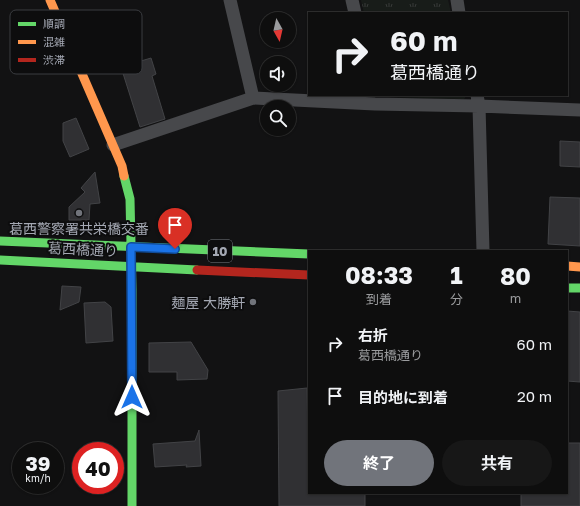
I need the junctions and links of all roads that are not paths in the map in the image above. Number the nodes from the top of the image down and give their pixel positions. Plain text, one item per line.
1 (50, 0) edge
2 (230, 0) edge
3 (352, 0) edge
4 (457, 0) edge
5 (54, 10) edge
6 (355, 12) edge
7 (459, 12) edge
8 (82, 74) edge
9 (253, 98) junction
10 (374, 100) edge
11 (478, 100) edge
12 (580, 110) edge
13 (113, 144) junction
14 (0, 241) edge
15 (131, 247) junction
16 (483, 250) edge
17 (308, 254) edge
18 (0, 260) edge
19 (131, 266) junction
20 (568, 266) edge
21 (580, 267) edge
22 (308, 274) edge
23 (568, 288) edge
24 (580, 288) edge
25 (132, 506) edge

1 - 5 main road
2 - 9 street
3 - 6 street
4 - 7 street
8 - 13 main road
9 - 10 street
9 - 13 street
10 - 11 street
11 - 12 street
11 - 16 street
13 - 15 main road
14 - 15 main road, 葛西橋通り / 10
15 - 17 main road, 葛西橋通り / 10
15 - 19 main road
18 - 19 main road, 葛西橋通り / 10
19 - 22 main road, 葛西橋通り / 10
19 - 25 main road
20 - 21 main road
23 - 24 main road

